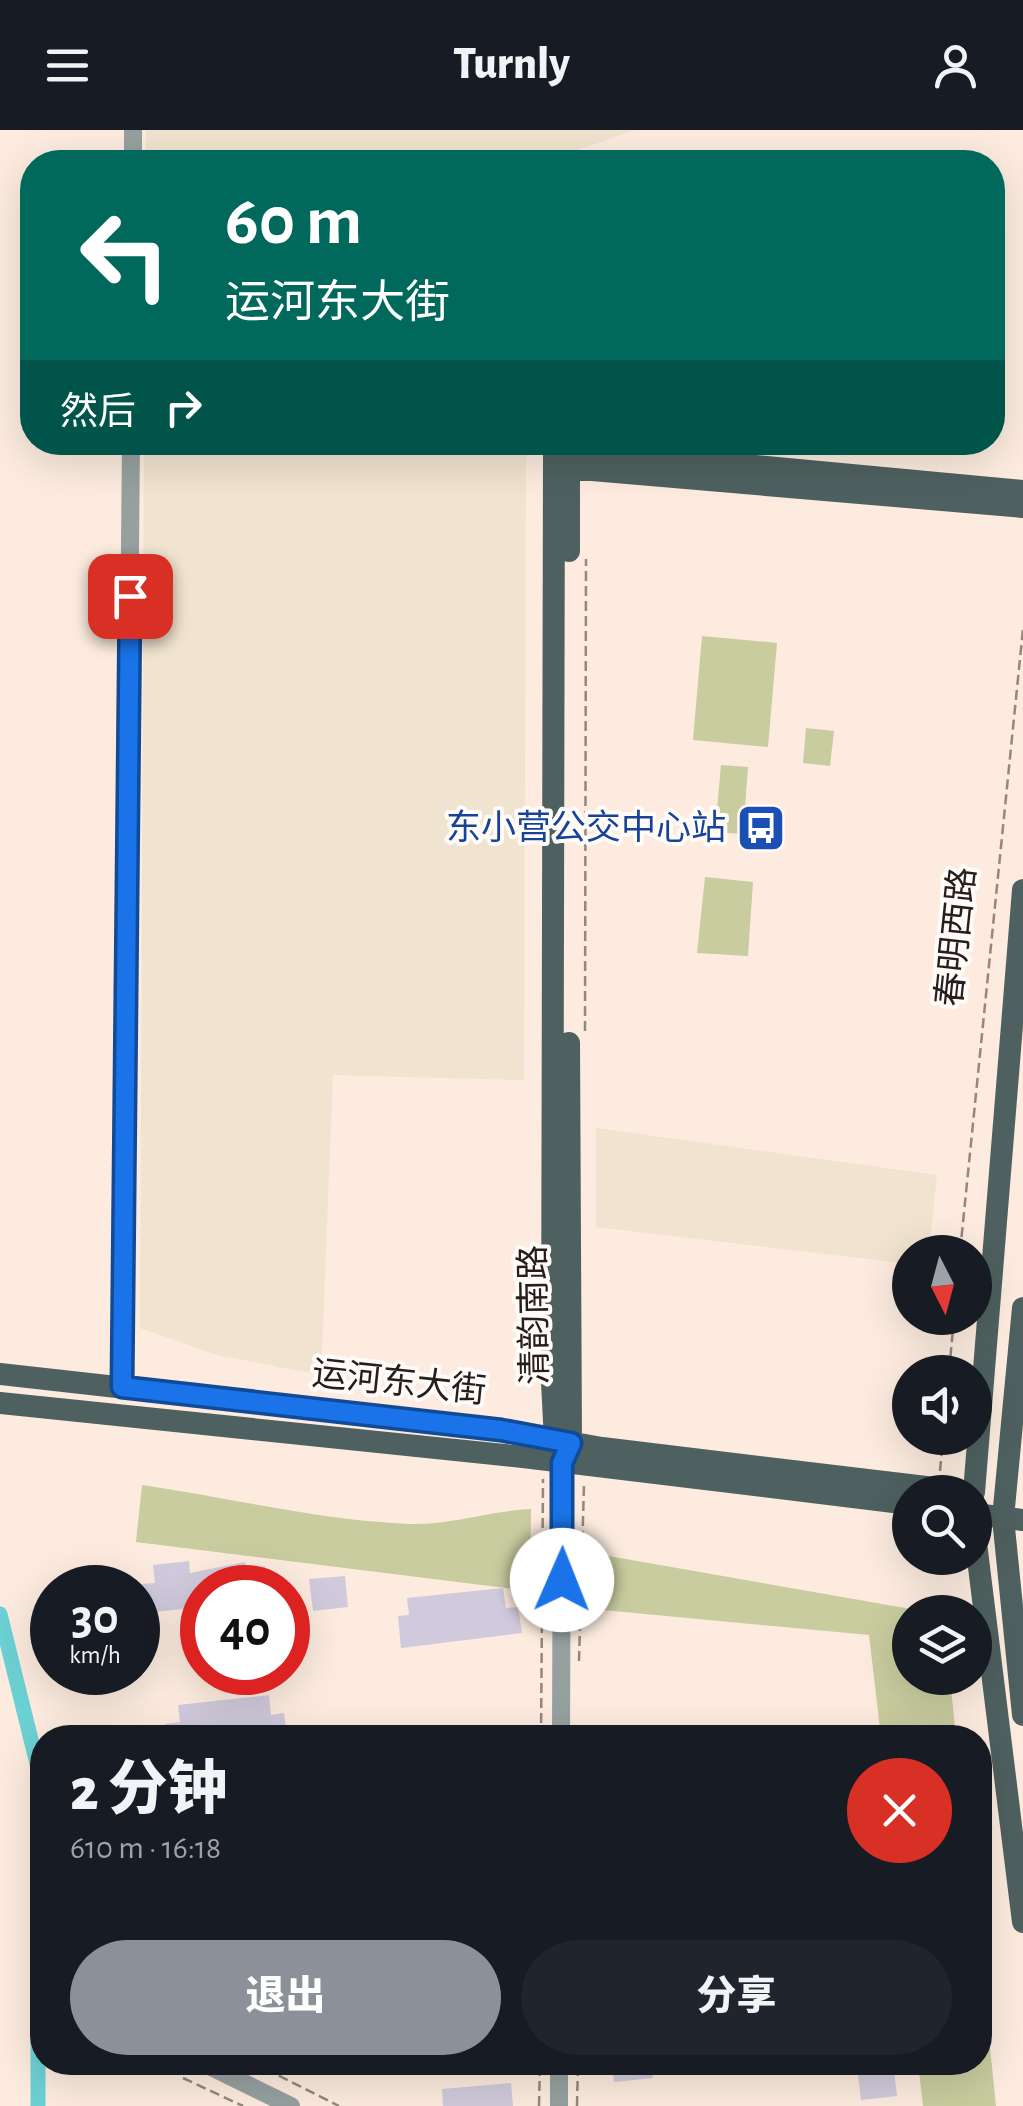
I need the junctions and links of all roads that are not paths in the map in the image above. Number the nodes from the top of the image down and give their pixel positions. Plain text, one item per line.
1 (131, 455) edge
2 (564, 461) junction
3 (1023, 491) edge
4 (1023, 507) edge
5 (1023, 890) edge
6 (1023, 1308) edge
7 (10, 1375) edge
8 (122, 1387) junction
9 (0, 1403) edge
10 (563, 1455) junction
11 (974, 1475) edge
12 (892, 1484) edge
13 (892, 1501) edge
14 (1014, 1509) edge
15 (980, 1575) edge
16 (1023, 1715) edge
17 (560, 1725) edge
18 (1023, 1922) edge
19 (227, 2075) edge
20 (559, 2075) edge
21 (290, 2106) edge
22 (559, 2106) edge

1 - 8 street
2 - 3 main road
2 - 4 main road
2 - 10 main road, 清韵南路
5 - 11 main road, 春明西路
6 - 14 main road
7 - 8 main road, 运河东大街
8 - 10 main road, 运河东大街
9 - 10 main road, 运河东大街
10 - 12 main road, 运河东大街
10 - 13 main road, 运河东大街
10 - 17 street
14 - 16 main road
15 - 18 main road
19 - 21 street
20 - 22 street

